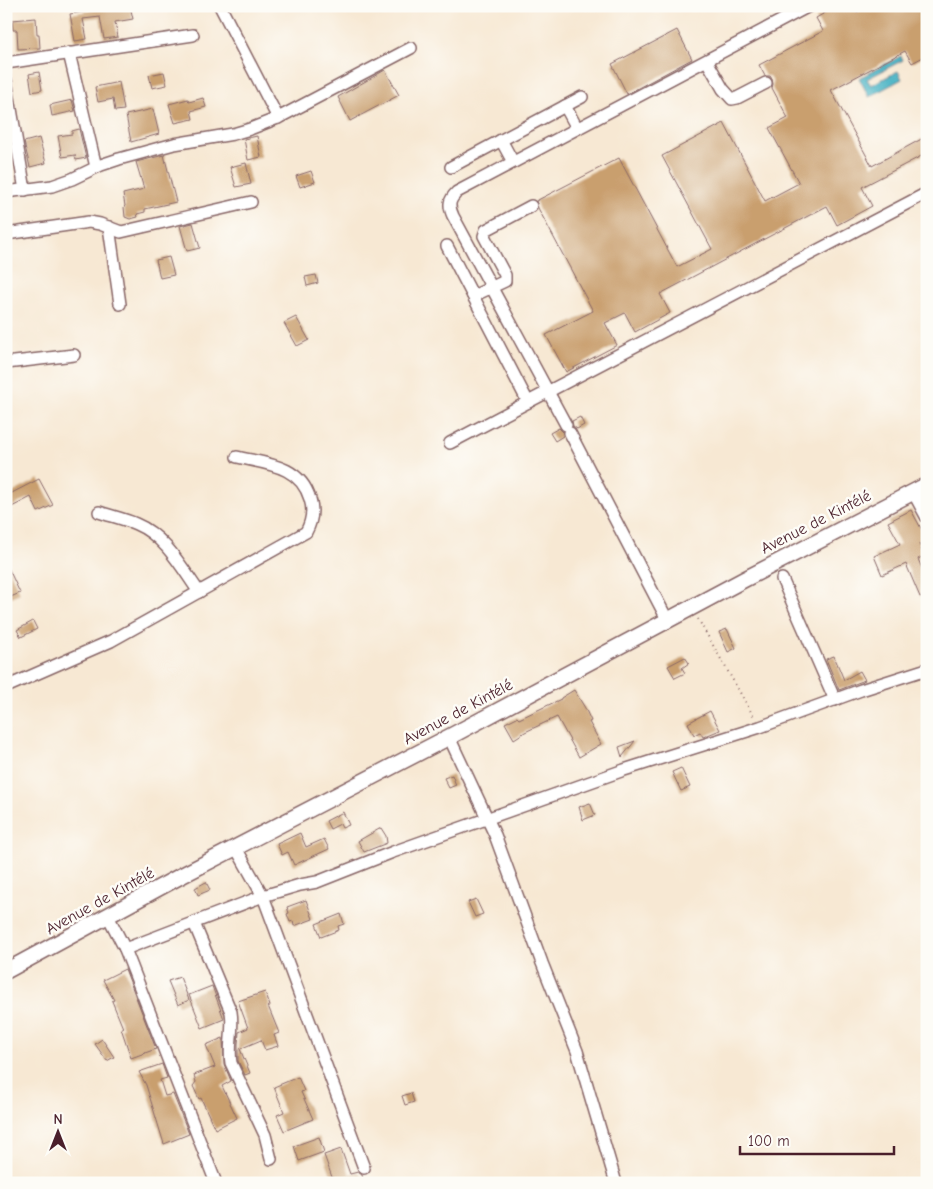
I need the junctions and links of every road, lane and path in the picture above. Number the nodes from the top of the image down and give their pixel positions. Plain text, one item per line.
1 (220, 6) edge
2 (809, 6) edge
3 (193, 35) dead end
4 (410, 48) dead end
5 (69, 53) junction
6 (707, 60) junction
7 (6, 62) edge
8 (6, 82) edge
9 (766, 83) dead end
10 (582, 96) dead end
11 (565, 106) junction
12 (278, 118) junction
13 (577, 128) junction
14 (501, 140) junction
15 (513, 162) junction
16 (96, 167) junction
17 (451, 167) dead end
18 (25, 190) junction
19 (6, 192) edge
20 (927, 193) edge
21 (251, 202) dead end
22 (531, 206) dead end
23 (109, 227) junction
24 (6, 234) edge
25 (447, 246) dead end
26 (492, 287) junction
27 (473, 296) junction
28 (120, 304) dead end
29 (74, 355) dead end
30 (6, 363) edge
31 (548, 392) junction
32 (528, 402) junction
33 (450, 443) dead end
34 (237, 456) dead end
35 (920, 488) edge
36 (99, 512) dead end
37 (927, 518) edge
38 (782, 579) dead end
39 (199, 592) junction
40 (692, 608) junction
41 (668, 621) junction
42 (927, 669) edge
43 (6, 687) edge
44 (835, 700) junction
45 (760, 727) junction
46 (449, 737) junction
47 (488, 819) junction
48 (236, 848) junction
49 (263, 896) junction
50 (108, 916) junction
51 (194, 923) junction
52 (125, 949) junction
53 (6, 971) edge
54 (271, 1159) dead end
55 (364, 1168) dead end
56 (216, 1183) edge
57 (616, 1183) edge

1 - 12 street
2 - 6 street
3 - 5 street
4 - 12 street
5 - 7 street
5 - 16 street
6 - 9 street
6 - 13 street
8 - 18 street
10 - 11 street
11 - 13 street
11 - 14 street
12 - 16 street
13 - 15 street
14 - 15 street
14 - 17 street
15 - 26 street
16 - 18 street
18 - 19 street
20 - 31 street
21 - 23 street
22 - 26 street
23 - 24 street
23 - 28 street
25 - 27 street
26 - 27 street
26 - 31 street
27 - 32 street
29 - 30 street
31 - 32 street
31 - 41 street
32 - 33 street
34 - 39 street
35 - 37 street
35 - 40 main road, Avenue de Kintélé
36 - 39 street
38 - 44 street
39 - 43 street
40 - 41 main road, Avenue de Kintélé
40 - 45 path
41 - 46 main road, Avenue de Kintélé
42 - 44 street
44 - 45 street
45 - 47 street
46 - 47 street
46 - 48 main road, Avenue de Kintélé
47 - 49 street
47 - 57 street
48 - 49 street
48 - 50 main road, Avenue de Kintélé
49 - 51 street
49 - 55 street
50 - 52 street
50 - 53 main road, Avenue de Kintélé
51 - 52 street
51 - 54 street
52 - 56 street

